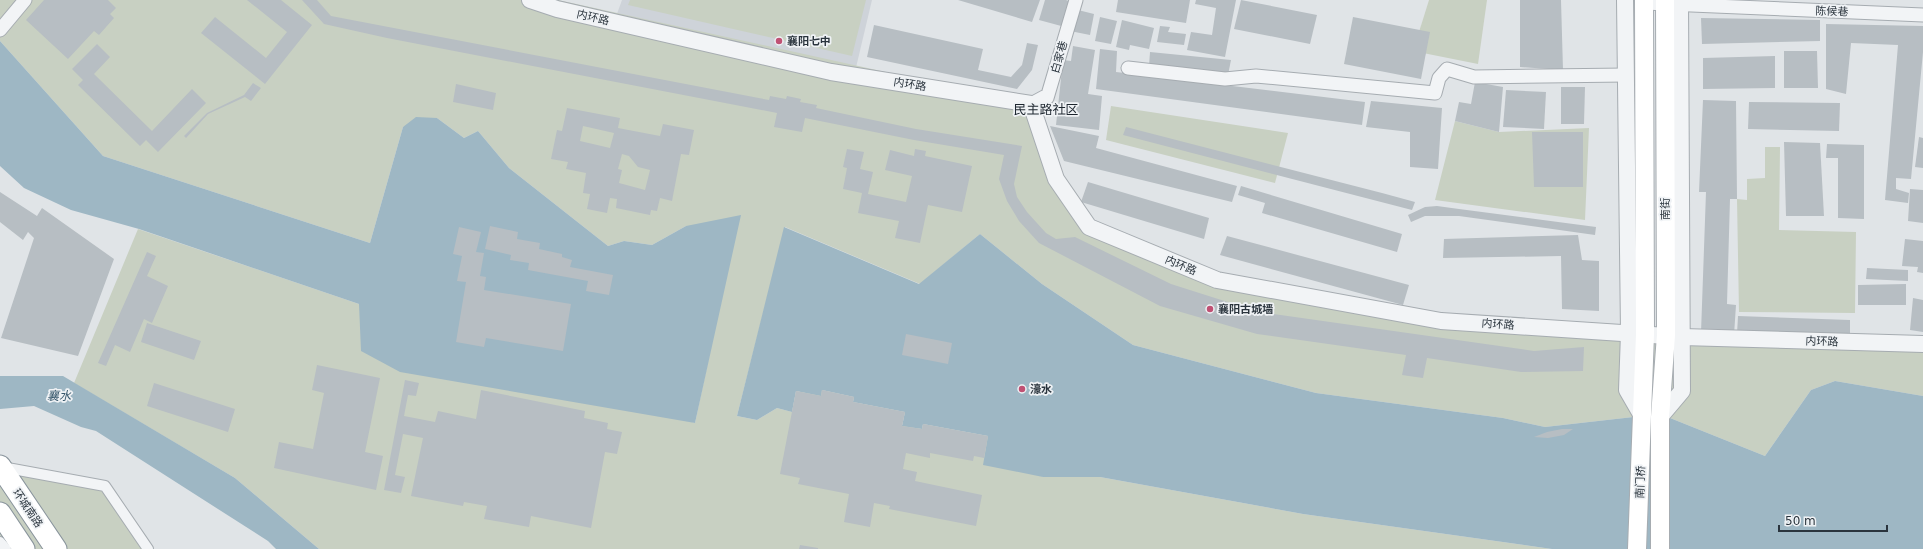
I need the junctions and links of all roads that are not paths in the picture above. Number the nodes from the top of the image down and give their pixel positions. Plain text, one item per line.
1 (25, 0) edge
2 (530, 0) edge
3 (1076, 0) edge
4 (1625, 0) edge
5 (1644, 2) edge
6 (1673, 2) edge
7 (1923, 15) edge
8 (0, 30) edge
9 (1128, 68) dead end
10 (1626, 75) junction
11 (1031, 104) junction
12 (1637, 334) junction
13 (1674, 336) junction
14 (1923, 344) edge
15 (1642, 416) joint
16 (1660, 417) joint
17 (0, 467) edge
18 (0, 514) edge
19 (0, 542) edge
20 (145, 548) edge
21 (6, 549) edge
22 (24, 549) edge
23 (56, 549) edge
24 (1637, 549) edge
25 (1660, 549) edge

1 - 8 street
2 - 11 street, 内环路
3 - 11 street, 白家巷
4 - 10 street
5 - 6 street, 陈候巷
5 - 12 main road, 南街
6 - 7 street, 陈候巷
6 - 13 main road, 南街
9 - 10 street
10 - 12 street
11 - 12 street, 内环路
12 - 13 street, 内环路
12 - 15 main road, 南街
13 - 14 street, 内环路
13 - 16 main road, 南街
15 - 24 main road, 南门桥
16 - 25 main road, 南门桥
17 - 20 street
17 - 23 highway, 环城南路
18 - 22 highway
19 - 21 street

